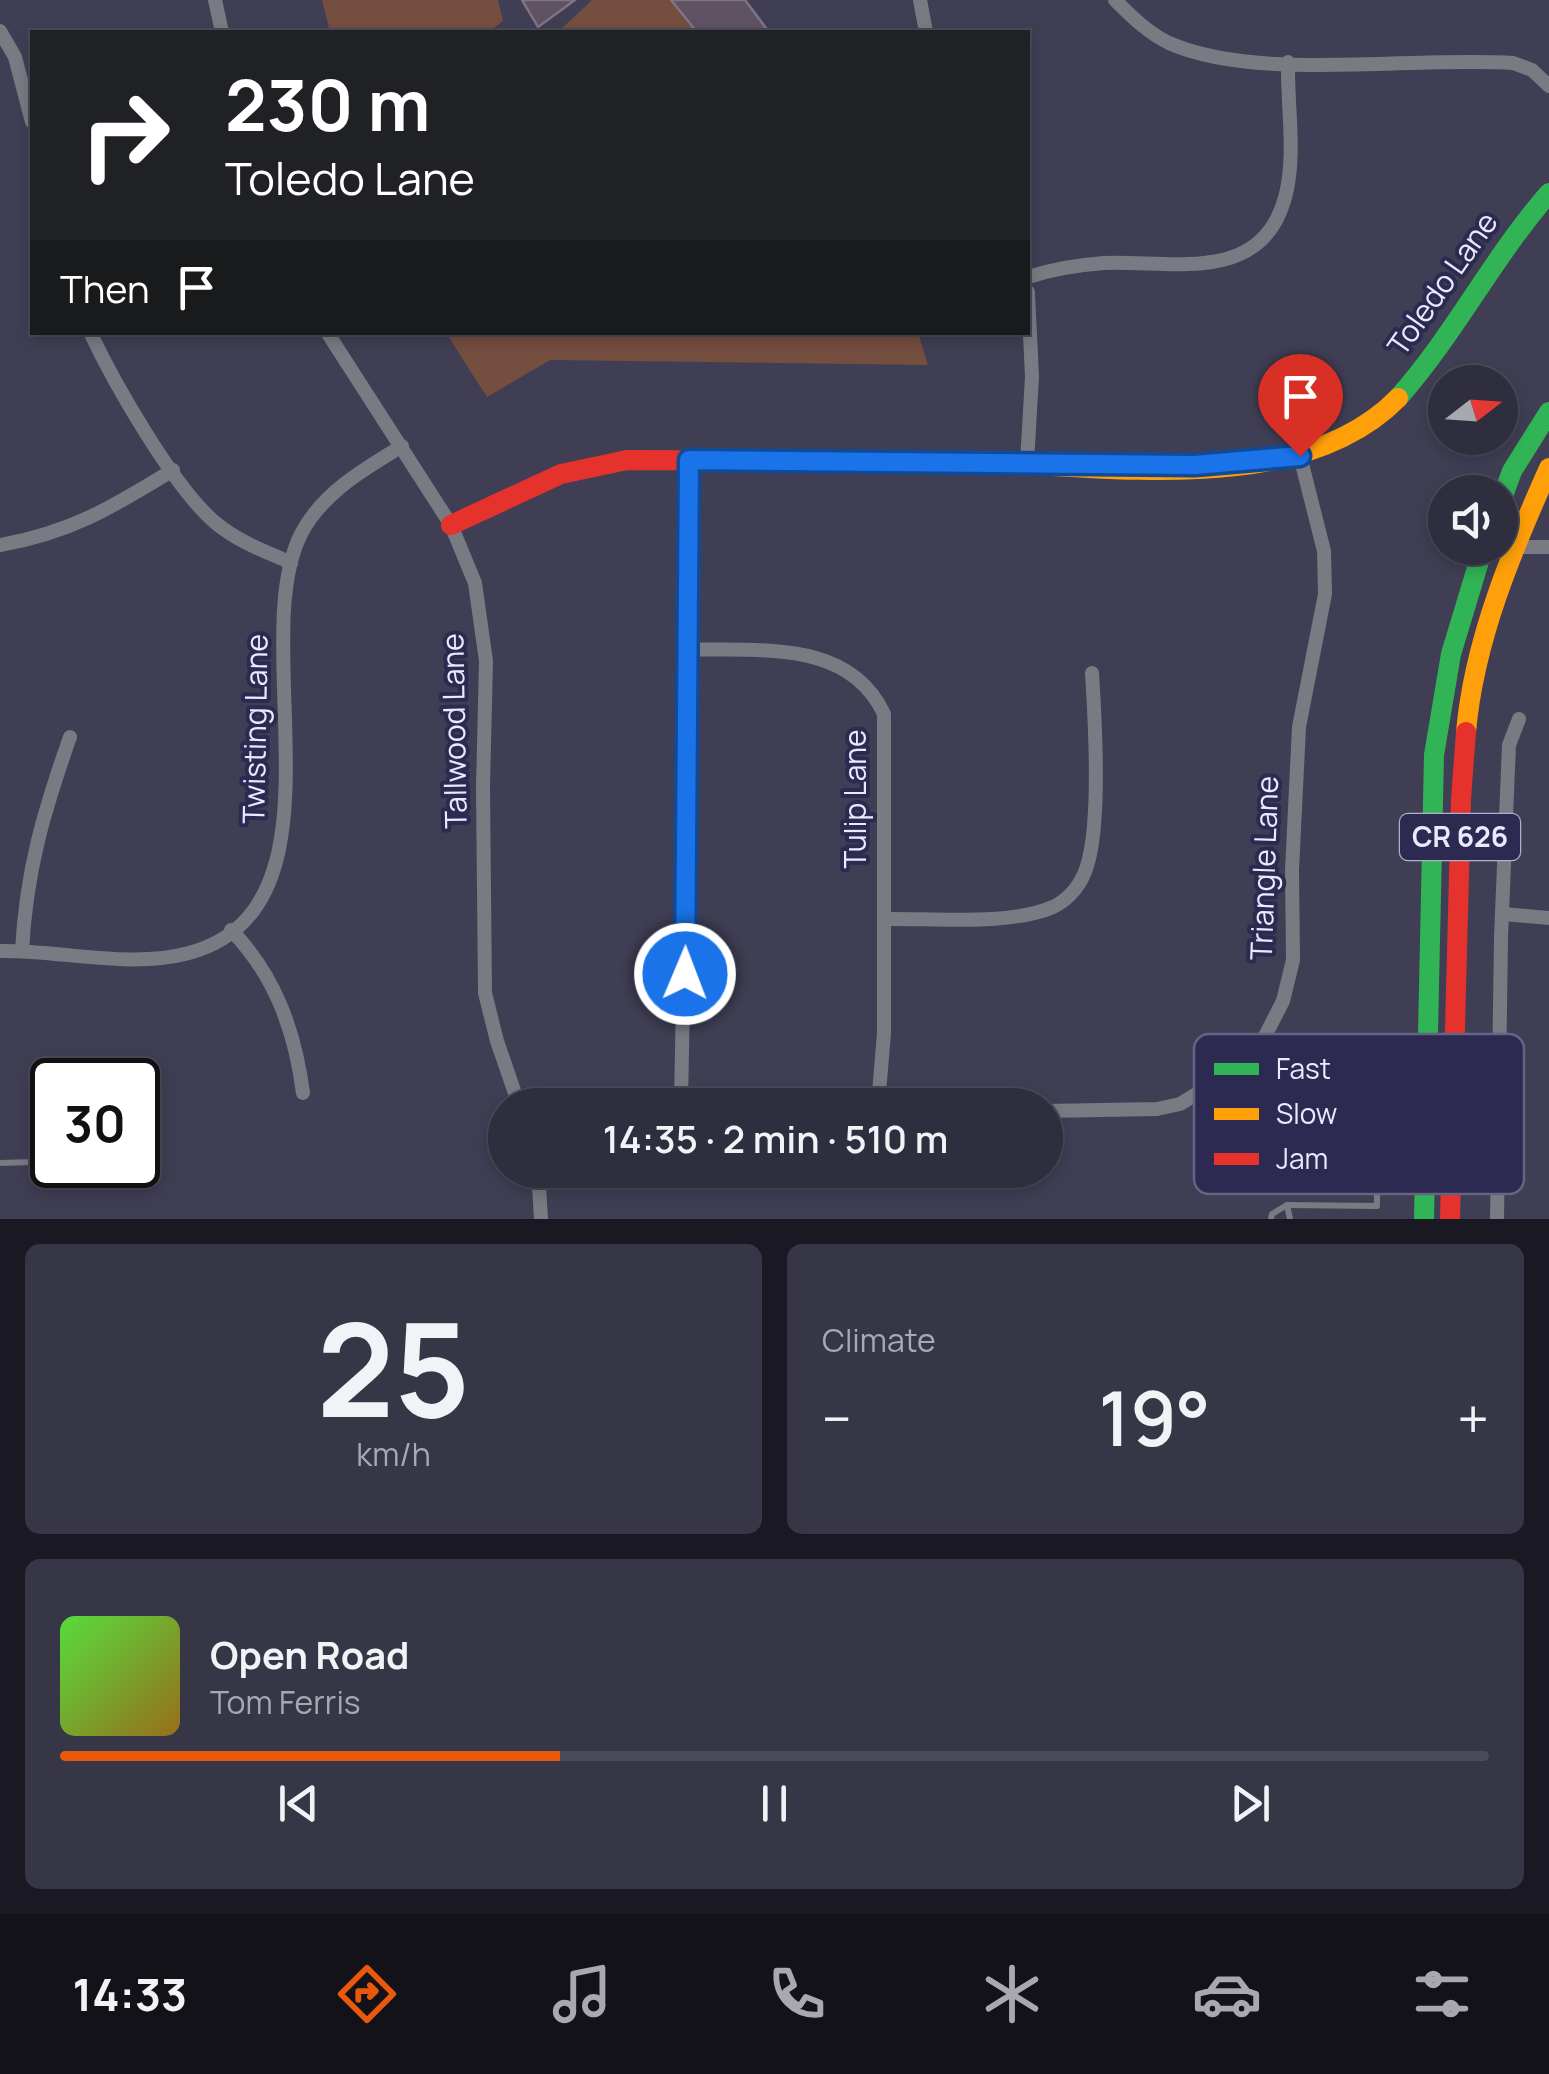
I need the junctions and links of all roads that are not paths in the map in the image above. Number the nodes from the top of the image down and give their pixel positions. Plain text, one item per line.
1 (215, 0) edge
2 (920, 0) edge
3 (1115, 0) edge
4 (222, 30) edge
5 (926, 30) edge
6 (0, 31) edge
7 (1288, 62) junction
8 (1549, 86) edge
9 (30, 114) edge
10 (1549, 193) edge
11 (1030, 276) edge
12 (1030, 316) edge
13 (91, 335) edge
14 (329, 335) edge
15 (1549, 412) edge
16 (402, 446) junction
17 (1300, 456) junction
18 (689, 460) junction
19 (1027, 462) junction
20 (1549, 468) edge
21 (173, 470) junction
22 (1511, 475) edge
23 (452, 525) junction
24 (1518, 538) edge
25 (0, 544) edge
26 (1518, 547) edge
27 (1549, 547) edge
28 (291, 563) junction
29 (1478, 565) edge
30 (1508, 565) edge
31 (687, 649) junction
32 (1092, 673) dead end
33 (1519, 719) dead end
34 (70, 736) dead end
35 (1503, 914) junction
36 (1549, 918) edge
37 (884, 919) junction
38 (232, 930) junction
39 (0, 951) edge
40 (22, 951) junction
41 (1266, 1034) edge
42 (1427, 1034) edge
43 (1455, 1034) edge
44 (1501, 1034) edge
45 (514, 1088) edge
46 (681, 1088) edge
47 (879, 1088) edge
48 (302, 1092) dead end
49 (1194, 1097) edge
50 (1063, 1110) edge
51 (30, 1162) edge
52 (0, 1163) edge
53 (539, 1188) edge
54 (1377, 1194) edge
55 (1424, 1194) edge
56 (1451, 1194) edge
57 (1497, 1194) edge
58 (1287, 1205) junction
59 (541, 1219) edge
60 (1271, 1219) edge
61 (1290, 1219) edge
62 (1424, 1219) edge
63 (1450, 1219) edge
64 (1497, 1219) edge

1 - 4 street
2 - 5 street
3 - 7 street
6 - 9 street
7 - 8 street
7 - 11 street
10 - 17 main road, Toledo Lane
12 - 19 street
13 - 21 street
14 - 16 street, Tallwood Lane
15 - 22 main road
16 - 23 street, Tallwood Lane
16 - 28 street, Twisting Lane
17 - 19 main road, Toledo Lane
17 - 41 street, Triangle Lane
18 - 19 main road, Toledo Lane
18 - 23 main road, Toledo Lane
18 - 31 street
20 - 24 main road, CR 626
21 - 25 street
21 - 28 street
23 - 45 street, Tallwood Lane
26 - 27 street
28 - 38 street, Twisting Lane
29 - 42 main road, CR 626
30 - 43 main road, CR 626
31 - 37 street, Tulip Lane
31 - 46 street
32 - 37 street
33 - 35 street
34 - 40 street
35 - 36 street
35 - 44 street
37 - 47 street, Tulip Lane
38 - 40 street, Twisting Lane
38 - 48 street
39 - 40 street, Twisting Lane
49 - 50 street, Triangle Lane
51 - 52 lane
53 - 59 street
54 - 58 lane
55 - 62 main road, CR 626
56 - 63 main road, CR 626
57 - 64 street
58 - 60 lane
58 - 61 lane

